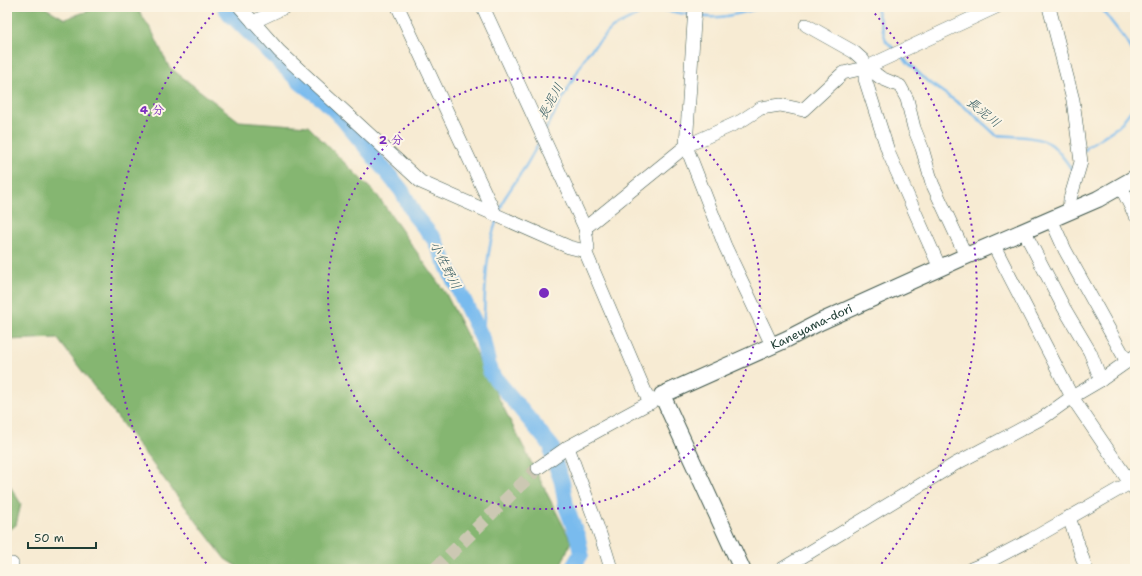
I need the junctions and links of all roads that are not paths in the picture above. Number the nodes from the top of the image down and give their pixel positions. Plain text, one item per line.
1 (240, 7) edge
2 (285, 7) edge
3 (398, 7) edge
4 (483, 7) edge
5 (695, 7) edge
6 (996, 7) edge
7 (1048, 7) edge
8 (252, 22) junction
9 (806, 25) dead end
10 (865, 68) junction
11 (686, 146) junction
12 (1135, 178) edge
13 (1121, 187) junction
14 (1069, 211) junction
15 (495, 214) junction
16 (1135, 215) edge
17 (1051, 219) junction
18 (585, 228) junction
19 (1024, 231) junction
20 (993, 244) junction
21 (585, 251) junction
22 (966, 256) junction
23 (940, 268) junction
24 (772, 345) junction
25 (1131, 359) edge
26 (1101, 380) junction
27 (1072, 397) junction
28 (656, 399) junction
29 (568, 447) junction
30 (542, 464) tunnel mouth
31 (1134, 484) edge
32 (1069, 517) junction
33 (612, 569) edge
34 (742, 569) edge
35 (782, 569) edge
36 (971, 569) edge
37 (1086, 569) edge

1 - 8 street
2 - 8 street
3 - 15 street
4 - 18 street
5 - 11 street
6 - 10 street
7 - 14 street
8 - 15 street
9 - 10 street
10 - 11 street
10 - 22 street
10 - 23 street
11 - 18 street
11 - 24 street
12 - 13 main road, Kaneyama-dori
13 - 14 main road, Kaneyama-dori
13 - 16 street
14 - 17 main road, Kaneyama-dori
15 - 21 street
17 - 19 main road, Kaneyama-dori
17 - 25 street
18 - 21 street
19 - 20 main road, Kaneyama-dori
19 - 26 street
20 - 22 main road, Kaneyama-dori
20 - 27 street
21 - 28 street
22 - 23 main road, Kaneyama-dori
23 - 24 main road, Kaneyama-dori
24 - 28 main road, Kaneyama-dori
25 - 26 street
26 - 27 street
27 - 31 street
27 - 35 street
28 - 29 street
28 - 34 main road
29 - 30 street
29 - 33 street
31 - 32 street
32 - 36 street
32 - 37 street

